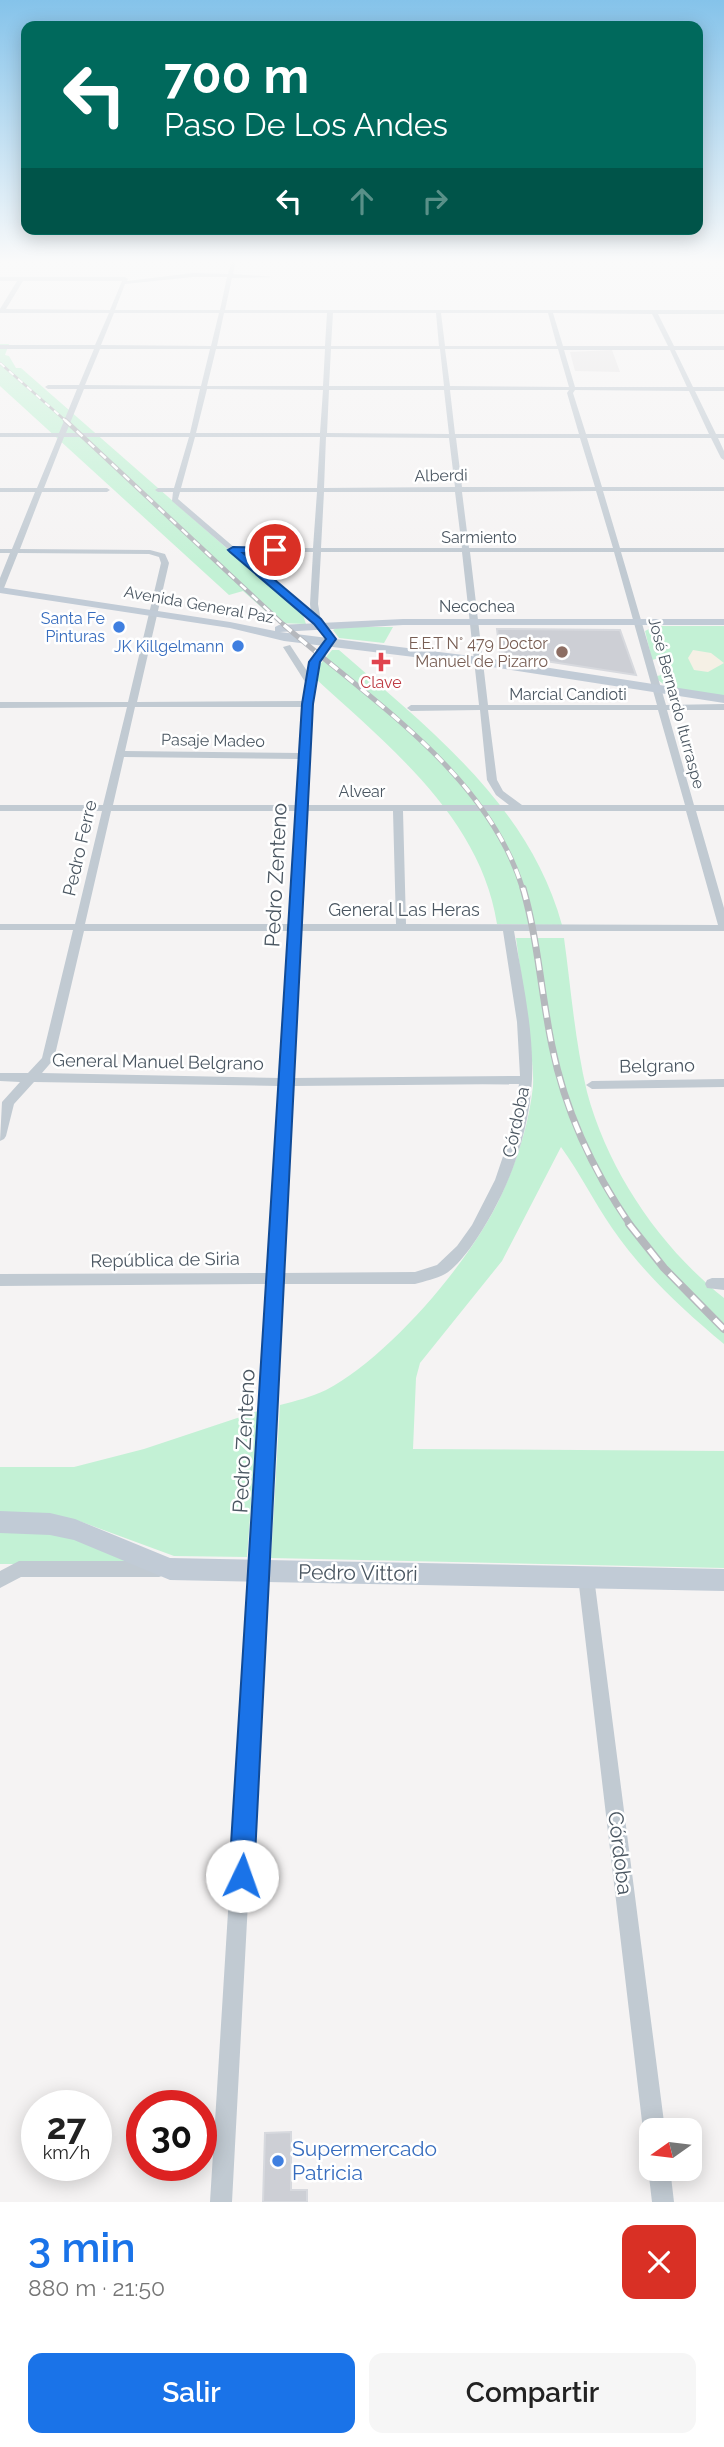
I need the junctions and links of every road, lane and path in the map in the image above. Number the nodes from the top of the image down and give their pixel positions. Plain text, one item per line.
1 (92, 363) edge
2 (209, 363) edge
3 (326, 363) edge
4 (444, 363) edge
5 (566, 363) edge
6 (680, 363) edge
7 (48, 387) dead end
8 (81, 387) junction
9 (325, 388) junction
10 (204, 389) junction
11 (448, 389) junction
12 (573, 389) junction
13 (693, 389) junction
14 (724, 389) edge
15 (0, 435) edge
16 (63, 435) junction
17 (193, 435) junction
18 (323, 435) junction
19 (454, 436) junction
20 (583, 436) junction
21 (713, 436) junction
22 (724, 436) edge
23 (724, 458) edge
24 (458, 489) junction
25 (597, 489) junction
26 (724, 489) edge
27 (0, 490) edge
28 (41, 490) junction
29 (107, 490) dead end
30 (158, 490) dead end
31 (177, 490) junction
32 (319, 491) junction
33 (233, 550) junction
34 (317, 550) junction
35 (616, 550) junction
36 (724, 550) edge
37 (0, 551) edge
38 (16, 551) junction
39 (466, 551) junction
40 (0, 589) edge
41 (152, 613) junction
42 (474, 622) junction
43 (638, 622) junction
44 (724, 622) edge
45 (319, 623) junction
46 (230, 625) junction
47 (331, 642) junction
48 (287, 647) dead end
49 (479, 661) junction
50 (310, 682) junction
51 (656, 689) junction
52 (724, 699) edge
53 (308, 704) junction
54 (0, 705) edge
55 (131, 706) junction
56 (724, 707) edge
57 (411, 708) dead end
58 (661, 708) junction
59 (484, 709) junction
60 (120, 754) junction
61 (305, 756) junction
62 (107, 807) junction
63 (302, 807) junction
64 (398, 807) junction
65 (520, 807) junction
66 (0, 808) edge
67 (690, 808) junction
68 (724, 808) edge
69 (0, 928) edge
70 (79, 928) junction
71 (297, 928) junction
72 (401, 928) junction
73 (508, 928) junction
74 (724, 928) edge
75 (0, 1077) edge
76 (31, 1077) junction
77 (526, 1080) junction
78 (287, 1082) junction
79 (724, 1083) edge
80 (592, 1085) dead end
81 (0, 1136) edge
82 (276, 1278) junction
83 (415, 1278) joint
84 (0, 1280) edge
85 (0, 1522) edge
86 (170, 1569) junction
87 (258, 1571) junction
88 (586, 1577) junction
89 (0, 1580) edge
90 (724, 1580) edge
91 (653, 2118) edge
92 (661, 2181) edge
93 (221, 2202) edge
94 (663, 2202) edge

1 - 8 street
2 - 10 street
3 - 9 street
4 - 11 street
5 - 12 street
6 - 13 street
7 - 8 street
8 - 10 street
8 - 16 street
9 - 10 street
9 - 11 street
9 - 18 street
10 - 17 street
11 - 12 street
11 - 19 street
12 - 13 street
12 - 20 street
13 - 14 street
13 - 21 street
15 - 16 street
16 - 17 street
16 - 28 street
17 - 18 street
17 - 31 street
18 - 19 street
18 - 32 street
19 - 20 street
19 - 24 street
20 - 21 street
20 - 25 street
21 - 22 street
21 - 23 street
24 - 25 street, Alberdi
24 - 32 street, Alberdi
24 - 39 street
25 - 26 street, Alberdi
25 - 35 street, José Bernardo Iturraspe
27 - 28 street
28 - 29 street
28 - 38 street
30 - 31 street, Alberdi
31 - 32 street, Alberdi
31 - 33 street
32 - 34 street
33 - 34 street, Sarmiento
33 - 45 street
34 - 39 street, Sarmiento
34 - 45 street
35 - 36 street, Sarmiento
35 - 39 street, Sarmiento
35 - 43 street, José Bernardo Iturraspe
37 - 38 street
38 - 40 street
38 - 41 street, Pedro Ferre
39 - 42 street
40 - 41 main road, Avenida General Paz
41 - 46 main road, Avenida General Paz
41 - 55 street, Pedro Ferre
42 - 43 main road, Necochea
42 - 45 main road, Necochea
42 - 49 street
43 - 44 main road, Necochea
43 - 51 street, José Bernardo Iturraspe
45 - 46 main road, Necochea
45 - 47 street
46 - 47 main road, Avenida General Paz
47 - 49 main road, Avenida General Paz
47 - 50 street, Pedro Zenteno
48 - 50 street
49 - 51 main road, Avenida General Paz
49 - 59 street
50 - 53 street, Pedro Zenteno
51 - 52 main road, Avenida General Paz
51 - 58 street, José Bernardo Iturraspe
53 - 55 street
53 - 61 street, Pedro Zenteno
54 - 55 street
55 - 60 street, Pedro Ferre
56 - 58 street, Marcial Candioti
57 - 59 street, Marcial Candioti
58 - 59 street, Marcial Candioti
58 - 67 street, José Bernardo Iturraspe
59 - 65 street
60 - 61 street, Pasaje Madeo
60 - 62 street, Pedro Ferre
61 - 63 street, Pedro Zenteno
62 - 63 street, Alvear
62 - 66 street, Alvear
62 - 70 street, Pedro Ferre
63 - 64 street, Alvear
63 - 71 street, Pedro Zenteno
64 - 65 street, Alvear
64 - 72 street
65 - 67 street, Alvear
67 - 68 street, Alvear
67 - 74 street, José Bernardo Iturraspe
69 - 70 street, General Las Heras
70 - 71 street, General Las Heras
70 - 76 street, Pedro Ferre
71 - 72 street, General Las Heras
71 - 78 street, Pedro Zenteno
72 - 73 street, General Las Heras
73 - 74 street, General Las Heras
73 - 77 street, Córdoba
75 - 76 street, General Manuel Belgrano
76 - 78 street, General Manuel Belgrano
76 - 81 street, Pedro Ferre
77 - 78 street, General Manuel Belgrano
77 - 83 street, Córdoba
78 - 82 street, Pedro Zenteno
79 - 80 street, Belgrano
82 - 83 street, República de Siria
82 - 84 street, República de Siria
82 - 87 street, Pedro Zenteno
85 - 86 main road, Pedro Vittori
86 - 87 main road, Pedro Vittori
86 - 89 street
87 - 88 main road, Pedro Vittori
87 - 93 street, Pedro Zenteno
88 - 90 main road, Pedro Vittori
88 - 91 street, Córdoba
92 - 94 street

